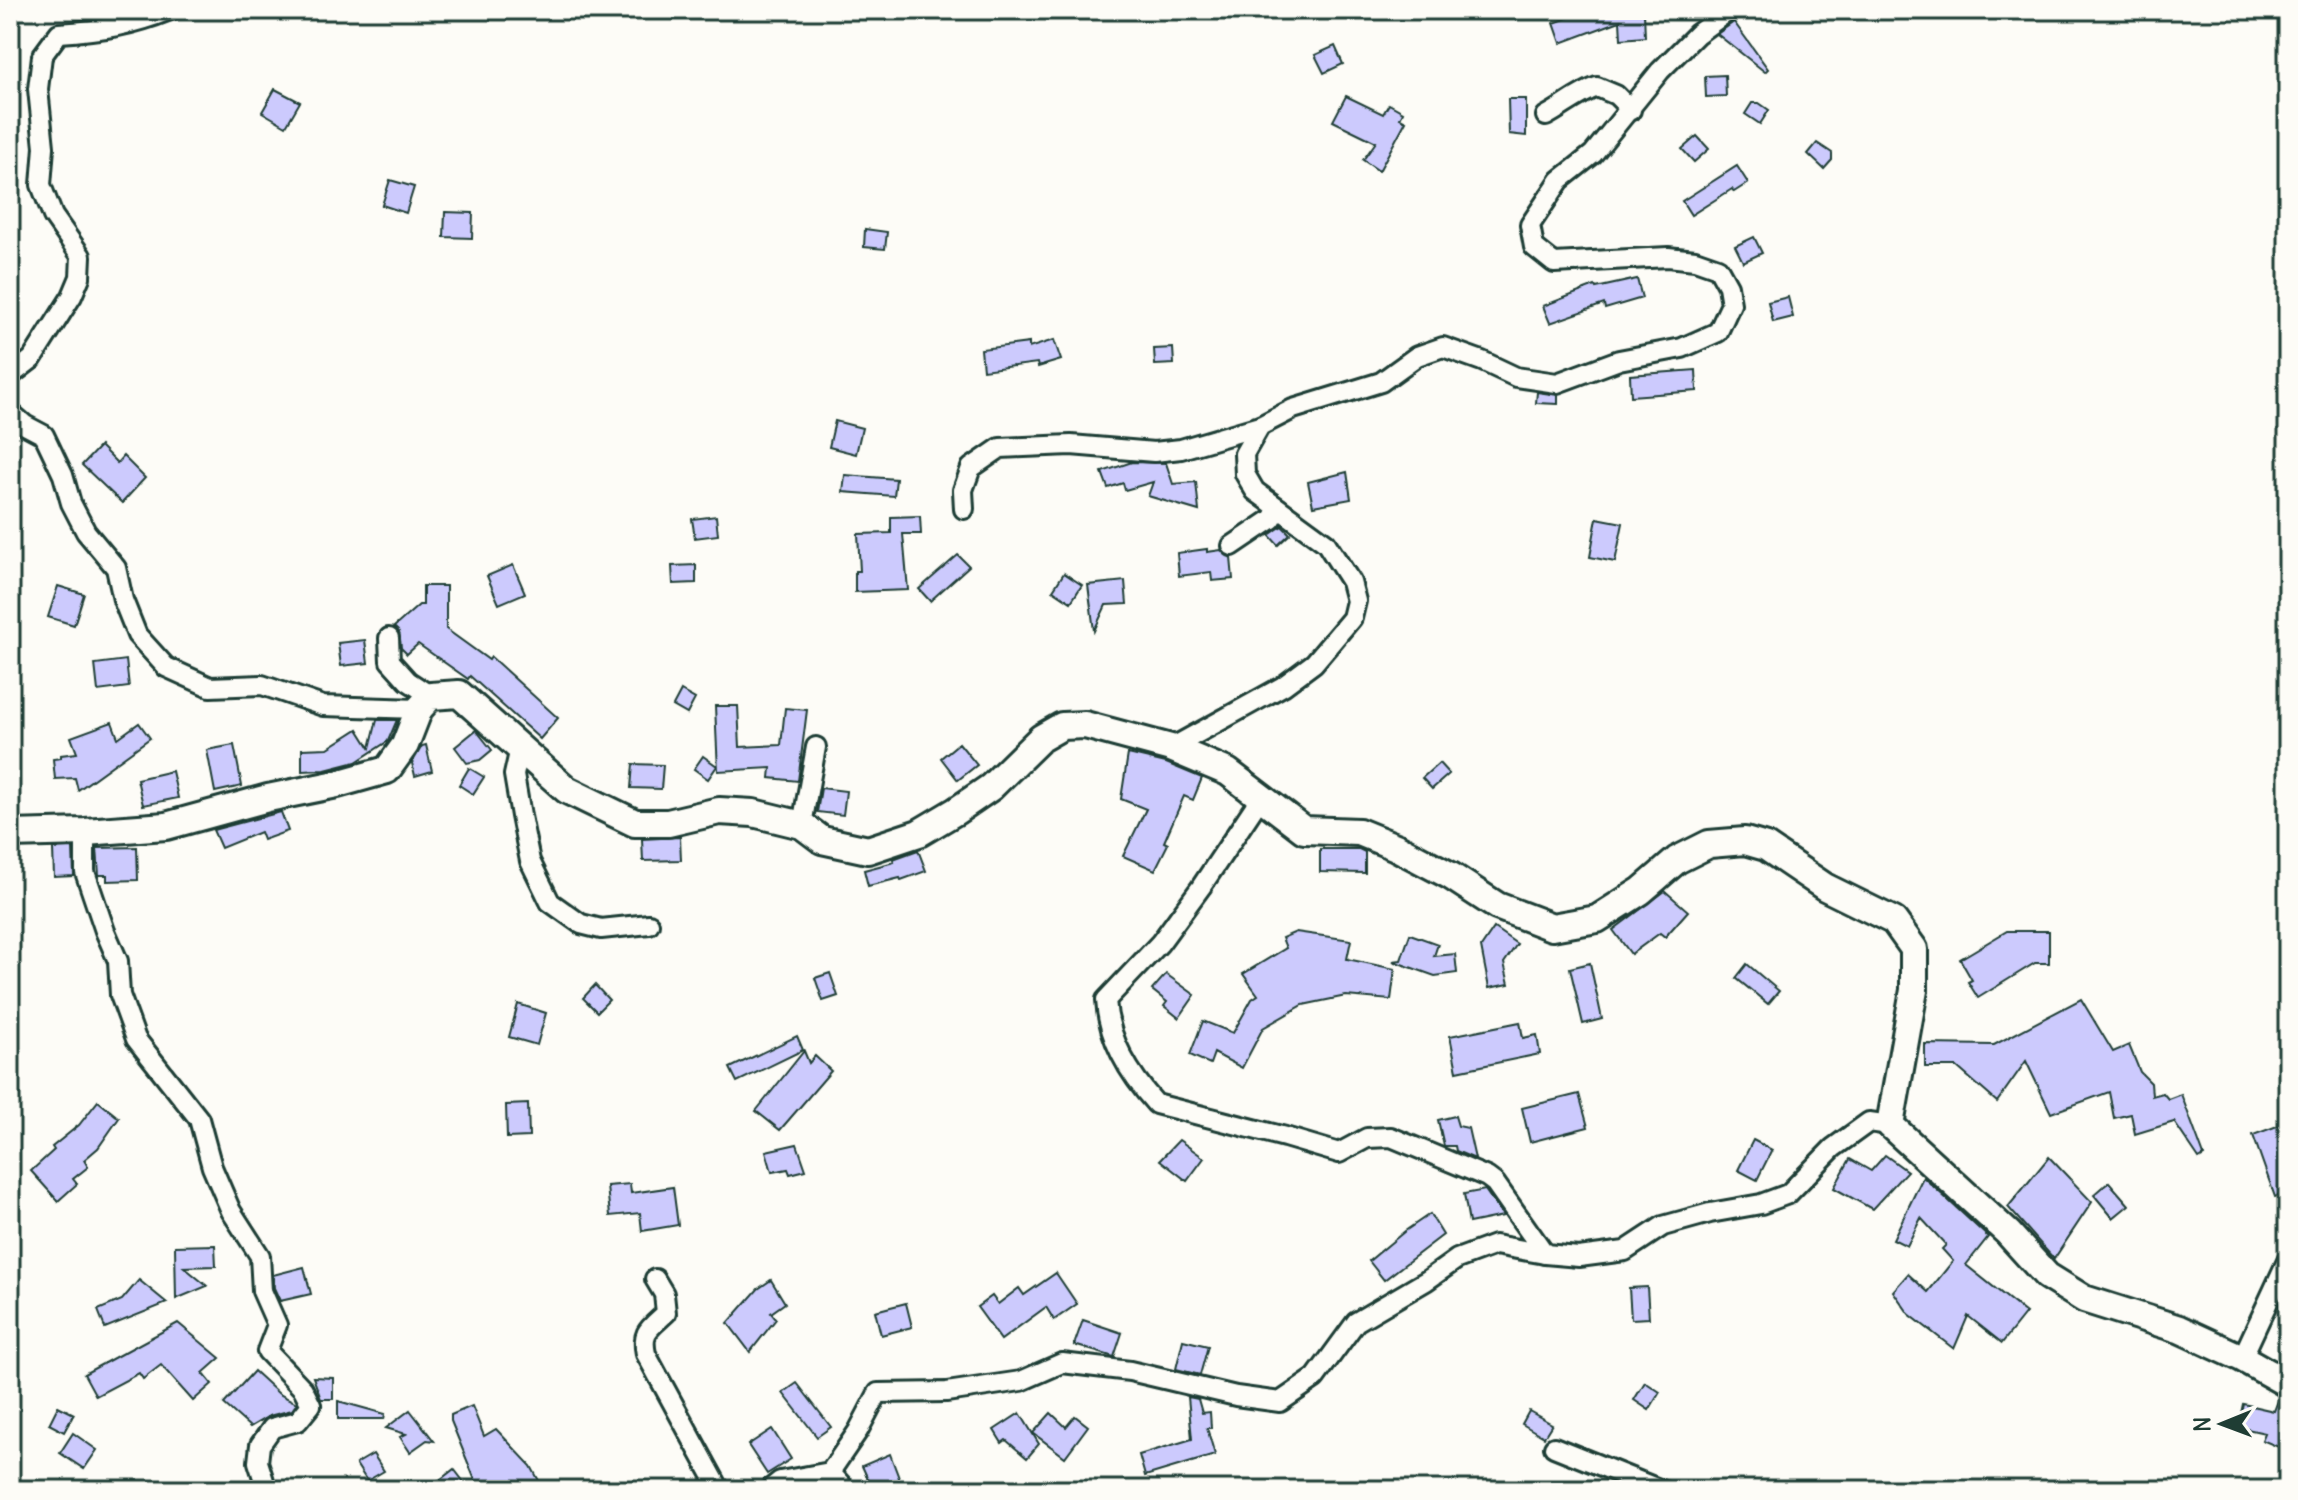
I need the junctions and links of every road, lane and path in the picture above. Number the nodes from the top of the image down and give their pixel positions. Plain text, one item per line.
1 (170, 10) edge
2 (1730, 10) edge
3 (1631, 110) junction
4 (1546, 116) dead end
5 (10, 376) edge
6 (10, 412) edge
7 (1260, 426) junction
8 (1278, 508) junction
9 (964, 509) dead end
10 (1232, 546) dead end
11 (389, 638) dead end
12 (425, 702) junction
13 (816, 747) dead end
14 (520, 748) junction
15 (1171, 748) junction
16 (1261, 797) junction
17 (802, 825) junction
18 (85, 832) junction
19 (10, 834) edge
20 (649, 924) dead end
21 (1890, 1125) junction
22 (1545, 1254) junction
23 (2288, 1259) edge
24 (655, 1279) dead end
25 (2242, 1358) junction
26 (2288, 1384) edge
27 (1554, 1447) dead end
28 (830, 1472) junction
29 (262, 1490) edge
30 (720, 1490) edge
31 (769, 1490) edge
32 (846, 1490) edge
33 (1661, 1490) edge

1 - 5 street
2 - 3 street
3 - 4 street
3 - 7 street
6 - 12 street
7 - 8 street
7 - 9 street
8 - 10 street
8 - 15 street
11 - 12 street
12 - 14 street
12 - 18 street
13 - 17 street
14 - 17 street
14 - 20 street
15 - 16 street
15 - 17 street
16 - 21 street
16 - 22 street
18 - 19 street
18 - 29 street
21 - 22 street
21 - 25 street
22 - 28 street
23 - 25 street
24 - 30 street
25 - 26 street
27 - 33 street
28 - 31 street
28 - 32 street

